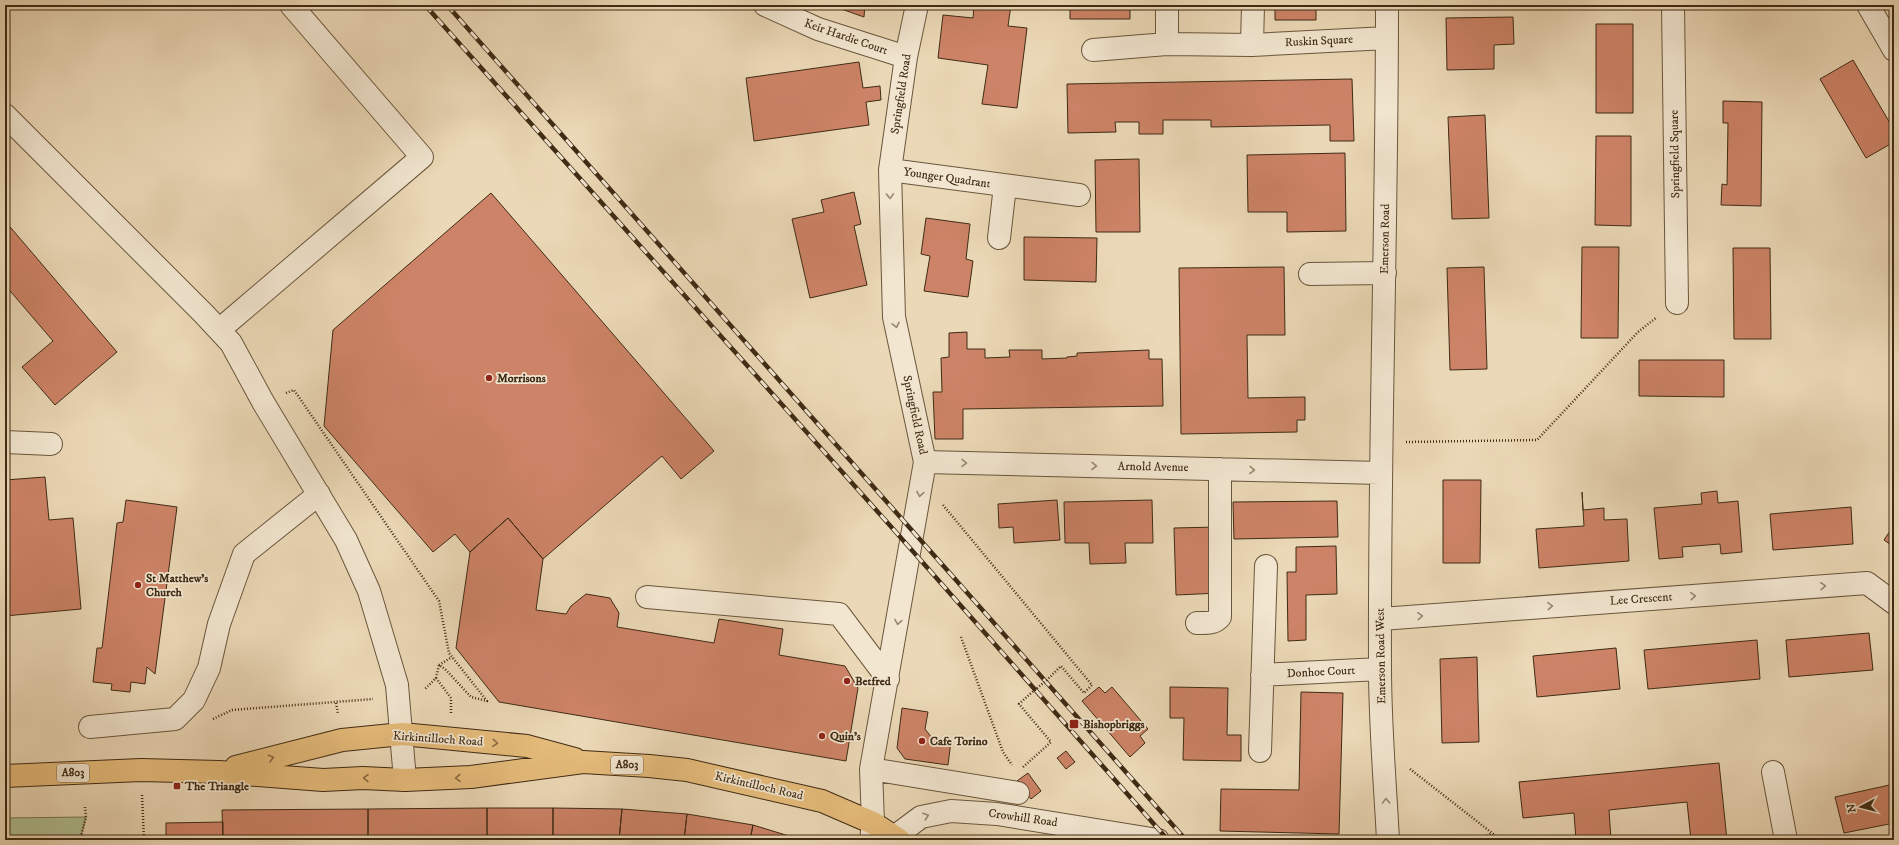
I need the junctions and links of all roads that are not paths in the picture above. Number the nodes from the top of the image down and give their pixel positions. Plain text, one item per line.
1 (290, 5) edge
2 (765, 5) edge
3 (917, 5) edge
4 (1167, 5) edge
5 (1253, 5) edge
6 (1387, 5) edge
7 (1673, 5) edge
8 (1868, 5) edge
9 (1387, 38) junction
10 (1167, 44) junction
11 (1252, 45) junction
12 (1093, 50) dead end
13 (1894, 50) edge
14 (906, 57) junction
15 (5, 115) edge
16 (890, 170) junction
17 (1005, 186) junction
18 (1079, 195) dead end
19 (999, 238) dead end
20 (1385, 273) junction
21 (1310, 274) dead end
22 (1677, 302) road end
23 (219, 330) junction
24 (5, 442) edge
25 (52, 444) dead end
26 (1220, 469) junction
27 (924, 470) junction
28 (1380, 473) junction
29 (319, 494) junction
30 (1266, 566) dead end
31 (647, 596) dead end
32 (1894, 603) edge
33 (1381, 619) junction
34 (1197, 623) dead end
35 (1380, 669) junction
36 (1262, 675) junction
37 (888, 679) junction
38 (90, 727) dead end
39 (402, 734) junction
40 (1260, 751) dead end
41 (586, 762) junction
42 (871, 769) junction
43 (219, 772) junction
44 (1773, 772) dead end
45 (5, 776) edge
46 (405, 780) junction
47 (1017, 783) road end
48 (872, 832) edge
49 (894, 839) edge
50 (1158, 840) edge
51 (1388, 840) edge
52 (1786, 840) edge

1 - 23 street
2 - 14 street, Keir Hardie Court
3 - 14 street, Springfield Road
4 - 10 street
5 - 11 street
6 - 9 street, Emerson Road
7 - 22 street, Springfield Square
8 - 13 street
9 - 11 street, Ruskin Square
9 - 20 street, Emerson Road
10 - 11 street, Ruskin Square
10 - 12 street, Ruskin Square
14 - 16 street, Springfield Road
15 - 23 street
16 - 17 street, Younger Quadrant
16 -> 27 street, Springfield Road
17 - 18 street, Younger Quadrant
17 - 19 street, Younger Quadrant
20 - 21 street
20 - 28 street, Emerson Road
23 - 29 street
24 - 25 street
27 -> 26 street, Arnold Avenue
26 -> 28 street, Arnold Avenue
26 - 34 street
27 -> 37 street, Springfield Road
28 - 33 street, Emerson Road West
29 - 38 street
29 - 39 street
30 - 36 street
31 - 37 street
33 -> 32 street, Lee Crescent
33 - 35 street, Emerson Road West
35 - 36 street, Donhoe Court
51 -> 35 street, Emerson Road West
36 - 40 street
37 - 42 street, Springfield Road
39 -> 41 main road, Kirkintilloch Road
43 -> 39 main road, Kirkintilloch Road
39 - 46 street
41 -> 46 main road, Kirkintilloch Road / A803
41 - 48 main road, Kirkintilloch Road / A803
42 - 47 street
42 - 48 street, Springfield Road
43 - 45 main road, Kirkintilloch Road / A803
46 -> 43 main road, Kirkintilloch Road / A803
44 - 52 street
48 - 49 main road, Kirkintilloch Road / A803
49 -> 50 street, Crowhill Road

